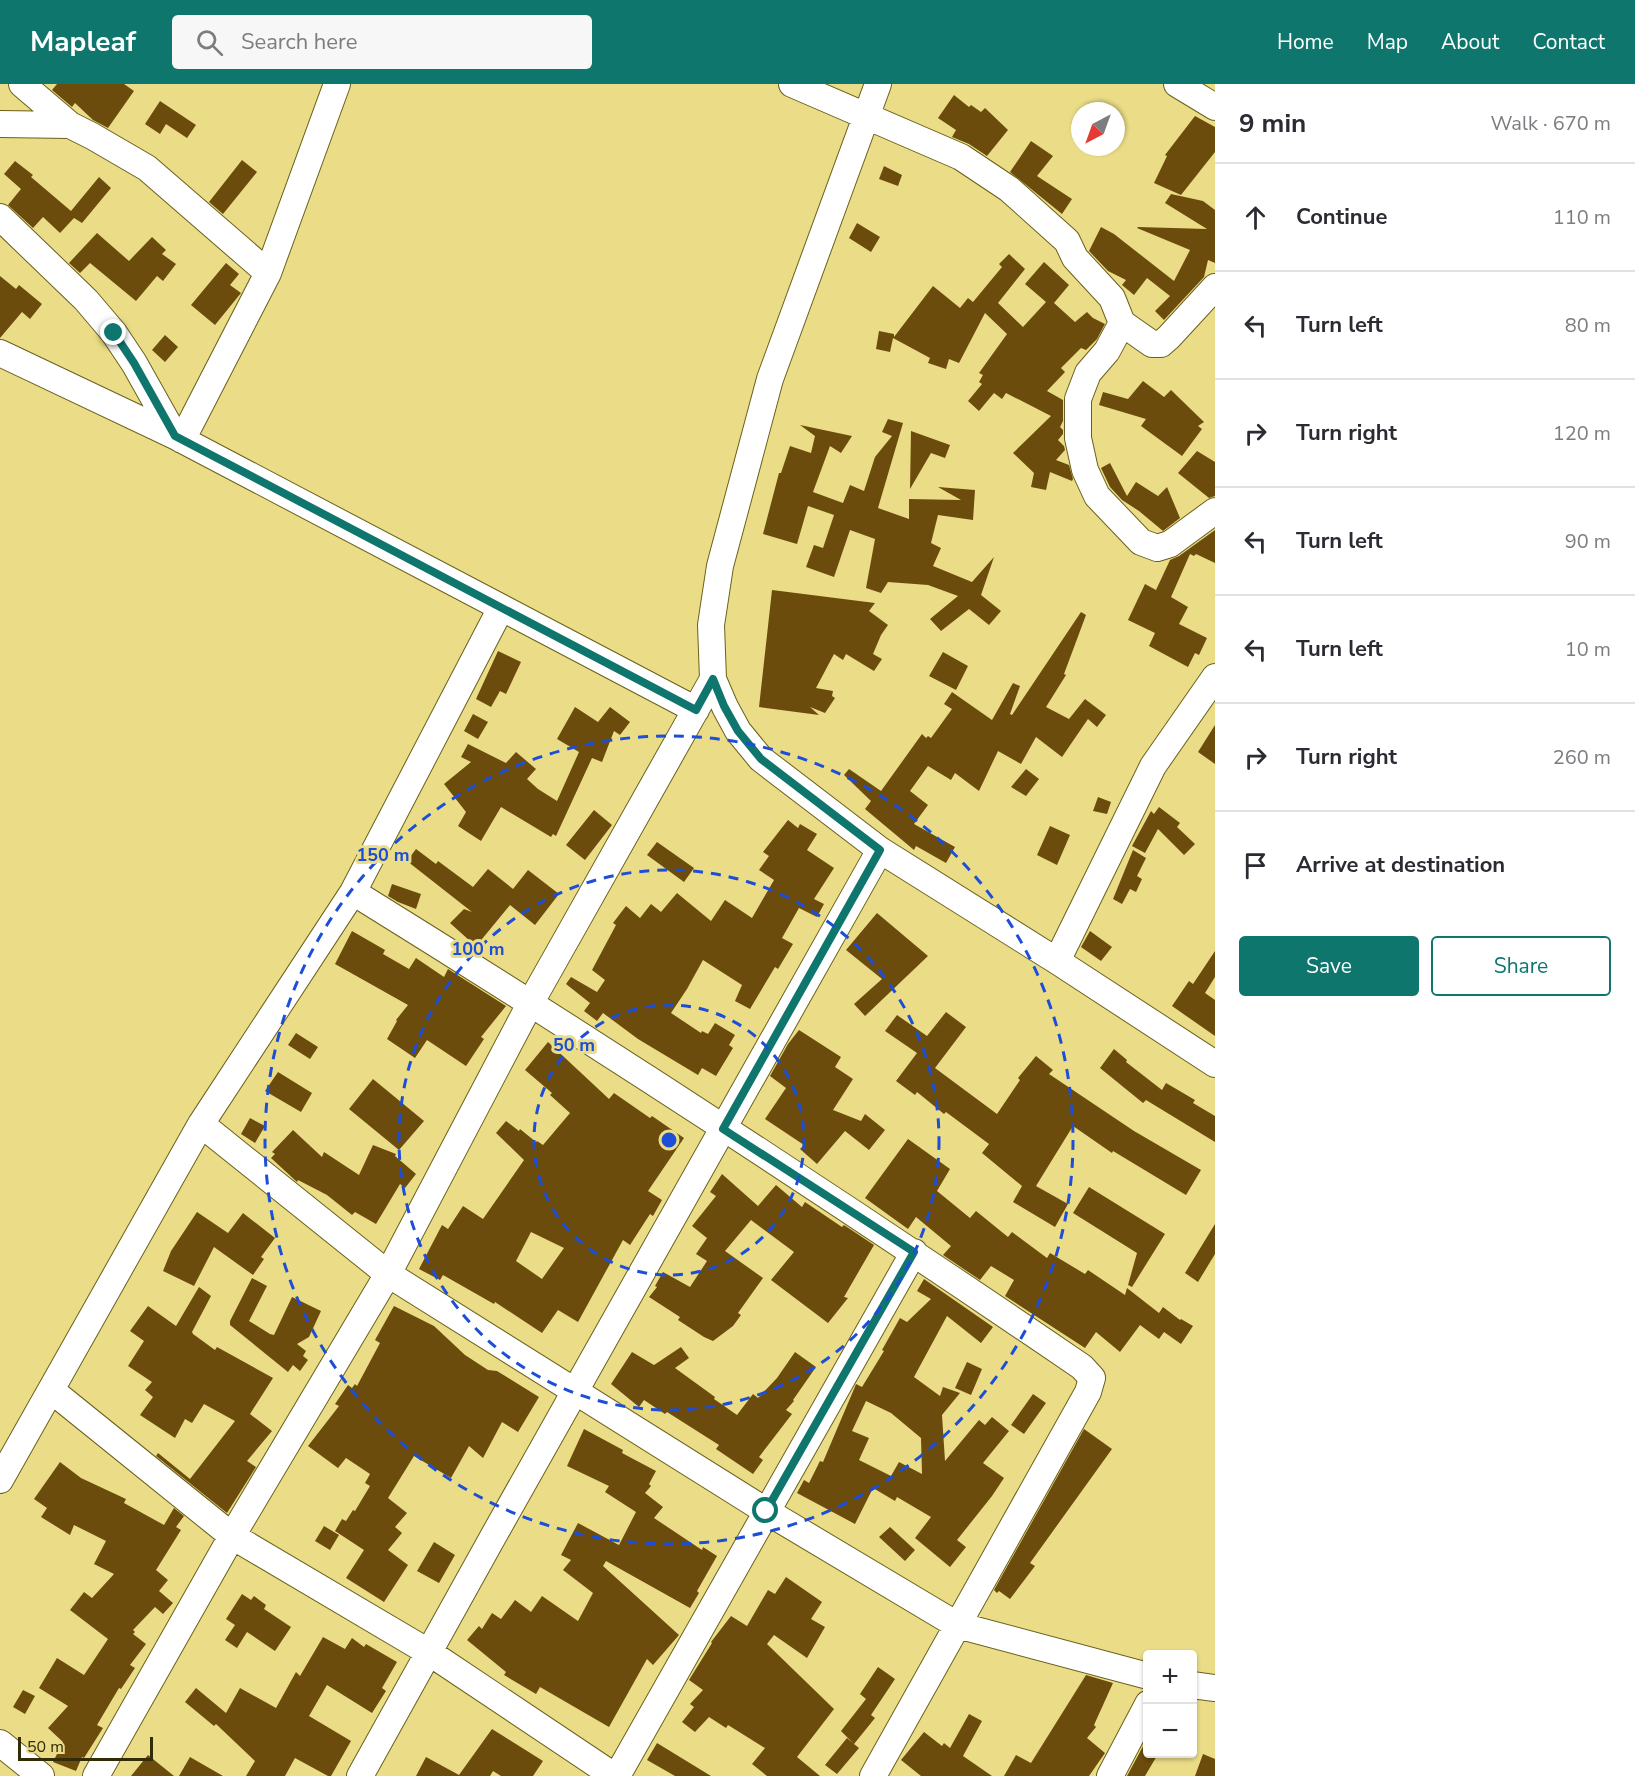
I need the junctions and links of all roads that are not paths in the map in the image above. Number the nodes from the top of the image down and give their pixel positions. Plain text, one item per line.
1 (22, 84) edge
2 (337, 84) edge
3 (792, 84) edge
4 (878, 84) edge
5 (1177, 84) edge
6 (1215, 107) edge
7 (867, 115) junction
8 (0, 124) edge
9 (70, 125) junction
10 (0, 218) edge
11 (267, 273) junction
12 (1215, 287) edge
13 (1122, 323) junction
14 (0, 353) edge
15 (178, 438) junction
16 (1215, 511) edge
17 (501, 608) junction
18 (1215, 677) edge
19 (713, 679) junction
20 (696, 710) junction
21 (880, 850) junction
22 (353, 892) junction
23 (1058, 961) junction
24 (531, 1002) junction
25 (1215, 1064) edge
26 (201, 1124) junction
27 (723, 1129) junction
28 (914, 1252) junction
29 (388, 1274) junction
30 (51, 1389) junction
31 (575, 1392) junction
32 (0, 1480) edge
33 (766, 1511) junction
34 (232, 1536) junction
35 (957, 1625) junction
36 (430, 1653) junction
37 (1143, 1675) edge
38 (1197, 1686) edge
39 (1215, 1688) edge
40 (1143, 1713) edge
41 (0, 1743) edge
42 (41, 1776) edge
43 (96, 1776) edge
44 (360, 1776) edge
45 (616, 1776) edge
46 (873, 1776) edge
47 (1110, 1776) edge

1 - 9 street
2 - 11 street
3 - 7 street
4 - 7 street
5 - 6 street
7 - 13 street
7 - 19 street
8 - 9 street
9 - 11 street
10 - 15 street
11 - 15 street
12 - 13 street
13 - 16 street
14 - 15 street
15 - 17 street
17 - 20 street
17 - 22 street
18 - 23 street
19 - 20 street
19 - 21 street
20 - 24 street
21 - 23 street
21 - 27 street
22 - 24 street
22 - 26 street
23 - 25 street
24 - 27 street
24 - 29 street
26 - 29 street
26 - 30 street
27 - 28 street
27 - 31 street
28 - 33 street
28 - 35 street
29 - 31 street
29 - 34 street
30 - 32 street
30 - 34 street
31 - 33 street
31 - 36 street
33 - 35 street
33 - 45 street
34 - 36 street
34 - 43 street
35 - 37 street
35 - 46 street
36 - 44 street
36 - 45 street
38 - 39 street
40 - 47 street
41 - 42 street

